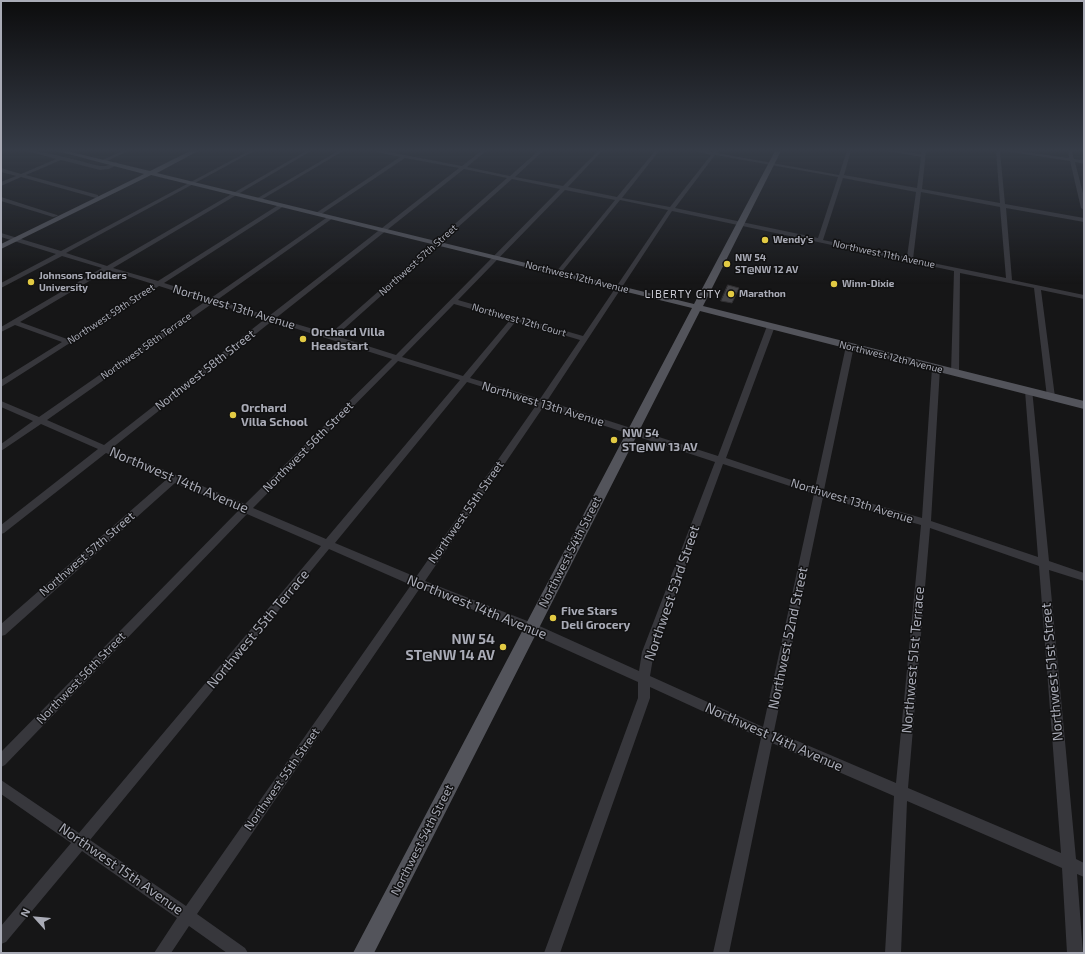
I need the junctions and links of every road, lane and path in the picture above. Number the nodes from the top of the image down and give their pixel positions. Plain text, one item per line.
1 (96, 196) edge
2 (100, 196) edge
3 (170, 196) edge
4 (232, 196) edge
5 (246, 196) edge
6 (265, 196) edge
7 (345, 196) edge
8 (427, 196) edge
9 (490, 196) edge
10 (555, 196) edge
11 (600, 196) edge
12 (620, 196) edge
13 (681, 196) edge
14 (755, 196) edge
15 (834, 196) edge
16 (918, 196) edge
17 (950, 196) edge
18 (1001, 196) edge
19 (1081, 196) edge
20 (1, 199) edge
21 (259, 199) junction
22 (617, 199) junction
23 (282, 205) junction
24 (1002, 205) junction
25 (1084, 208) edge
26 (671, 209) junction
27 (318, 214) junction
28 (55, 216) junction
29 (331, 217) junction
30 (1084, 220) edge
31 (740, 224) junction
32 (383, 230) junction
33 (1, 234) edge
34 (14, 238) junction
35 (820, 241) junction
36 (1, 243) edge
37 (437, 243) junction
38 (1, 247) edge
39 (62, 253) junction
40 (494, 257) junction
41 (910, 260) junction
42 (108, 267) junction
43 (957, 270) junction
44 (558, 273) junction
45 (1009, 281) junction
46 (158, 284) junction
47 (1, 286) edge
48 (1037, 287) junction
49 (620, 288) junction
50 (1084, 297) edge
51 (210, 301) junction
52 (452, 301) junction
53 (697, 307) junction
54 (271, 318) junction
55 (514, 320) junction
56 (15, 322) junction
57 (771, 326) junction
58 (1, 330) edge
59 (331, 337) junction
60 (585, 339) junction
61 (68, 342) junction
62 (850, 346) junction
63 (397, 358) junction
64 (936, 368) junction
65 (954, 373) junction
66 (464, 379) junction
67 (1, 384) edge
68 (1029, 392) junction
69 (1051, 397) junction
70 (542, 403) junction
71 (1, 404) edge
72 (1084, 405) edge
73 (40, 421) junction
74 (633, 432) junction
75 (1, 448) edge
76 (105, 448) junction
77 (720, 460) junction
78 (174, 478) junction
79 (818, 492) junction
80 (246, 509) junction
81 (926, 523) junction
82 (1, 530) edge
83 (328, 544) junction
84 (1042, 564) junction
85 (1084, 577) edge
86 (418, 583) junction
87 (531, 628) junction
88 (1, 631) edge
89 (644, 678) junction
90 (768, 735) junction
91 (1, 760) edge
92 (1, 786) edge
93 (901, 793) junction
94 (81, 842) junction
95 (1070, 863) junction
96 (1084, 870) edge
97 (188, 916) junction
98 (1, 937) edge
99 (162, 953) edge
100 (240, 953) edge
101 (363, 953) edge
102 (552, 953) edge
103 (721, 953) edge
104 (893, 953) edge
105 (1075, 953) edge

1 - 28 main road
2 - 34 main road
3 - 39 street
4 - 42 street
5 - 21 main road, Northwest 12th Avenue
6 - 21 street
7 - 27 street
8 - 32 street, Northwest 58th Street
9 - 37 street, Northwest 57th Street
10 - 40 street, Northwest 56th Street
11 - 22 street, Northwest 11th Avenue
12 - 22 street
13 - 26 street, Northwest 55th Street
14 - 31 main road, Northwest 54th Street
15 - 35 street
16 - 41 street
17 - 24 street
18 - 24 street
19 - 25 street
20 - 28 street
21 - 23 main road, Northwest 12th Avenue
22 - 26 street, Northwest 11th Avenue
22 - 44 street
23 - 27 main road, Northwest 12th Avenue
23 - 46 street, Northwest 59th Street
24 - 30 street
24 - 45 street
26 - 31 street, Northwest 11th Avenue
26 - 49 street, Northwest 55th Street
27 - 29 main road, Northwest 12th Avenue
28 - 34 main road
29 - 32 main road, Northwest 12th Avenue
29 - 51 street, Northwest 58th Terrace
31 - 35 street, Northwest 11th Avenue
31 - 53 main road, Northwest 54th Street
32 - 37 main road, Northwest 12th Avenue
32 - 54 street, Northwest 58th Street
33 - 34 street, Northwest 13th Avenue
34 - 36 main road
34 - 38 main road
34 - 39 street, Northwest 13th Avenue
35 - 41 street, Northwest 11th Avenue
37 - 40 main road, Northwest 12th Avenue
37 - 59 street, Northwest 57th Street
39 - 42 street, Northwest 13th Avenue
39 - 47 street
40 - 44 main road, Northwest 12th Avenue
40 - 52 street, Northwest 56th Street
41 - 43 street, Northwest 11th Avenue
42 - 46 street, Northwest 13th Avenue
42 - 56 street
43 - 45 street, Northwest 11th Avenue
43 - 65 street
44 - 49 main road, Northwest 12th Avenue
45 - 48 street, Northwest 11th Avenue
46 - 51 street, Northwest 13th Avenue
46 - 61 street, Northwest 59th Street
48 - 50 street, Northwest 11th Avenue
48 - 69 street
49 - 53 main road, Northwest 12th Avenue
49 - 60 street, Northwest 55th Street
51 - 54 street, Northwest 13th Avenue
51 - 73 street, Northwest 58th Terrace
52 - 55 street, Northwest 12th Court
52 - 63 street, Northwest 56th Street
53 - 57 main road, Northwest 12th Avenue
53 - 74 main road, Northwest 54th Street
54 - 59 street, Northwest 13th Avenue
54 - 76 street, Northwest 58th Street
55 - 60 street, Northwest 12th Court
55 - 66 street, Northwest 55th Terrace
56 - 58 street
56 - 61 street
57 - 62 main road, Northwest 12th Avenue
57 - 77 street, Northwest 53rd Street
59 - 63 street, Northwest 13th Avenue
60 - 70 street, Northwest 55th Street
61 - 67 street, Northwest 59th Street
62 - 64 main road, Northwest 12th Avenue
62 - 79 street, Northwest 52nd Street
63 - 66 street, Northwest 13th Avenue
63 - 80 street, Northwest 56th Street
64 - 65 main road, Northwest 12th Avenue
64 - 81 street, Northwest 51st Terrace
65 - 68 main road, Northwest 12th Avenue
66 - 70 street, Northwest 13th Avenue
66 - 83 street, Northwest 55th Terrace
68 - 69 main road, Northwest 12th Avenue
68 - 84 street, Northwest 51st Street
69 - 72 main road, Northwest 12th Avenue
70 - 74 street, Northwest 13th Avenue
70 - 86 street, Northwest 55th Street
71 - 73 street, Northwest 14th Avenue
73 - 75 street, Northwest 58th Terrace
73 - 76 street, Northwest 14th Avenue
74 - 77 street, Northwest 13th Avenue
74 - 87 main road, Northwest 54th Street
76 - 78 street, Northwest 14th Avenue
76 - 82 street, Northwest 58th Street
77 - 79 street, Northwest 13th Avenue
77 - 89 street, Northwest 53rd Street
78 - 80 street, Northwest 14th Avenue
78 - 88 street, Northwest 57th Street
79 - 81 street, Northwest 13th Avenue
79 - 90 street, Northwest 52nd Street
80 - 83 street, Northwest 14th Avenue
80 - 91 street, Northwest 56th Street
81 - 84 street, Northwest 13th Avenue
81 - 93 street, Northwest 51st Terrace
83 - 86 street, Northwest 14th Avenue
83 - 94 street, Northwest 55th Terrace
84 - 85 street, Northwest 13th Avenue
84 - 95 street, Northwest 51st Street
86 - 87 street, Northwest 14th Avenue
86 - 97 street, Northwest 55th Street
87 - 89 street, Northwest 14th Avenue
87 - 101 main road, Northwest 54th Street
89 - 90 street, Northwest 14th Avenue
89 - 102 street, Northwest 53rd Street
90 - 93 street, Northwest 14th Avenue
90 - 103 street, Northwest 52nd Street
92 - 94 street, Northwest 15th Avenue
93 - 95 street, Northwest 14th Avenue
93 - 104 street, Northwest 51st Terrace
94 - 97 street, Northwest 15th Avenue
94 - 98 street, Northwest 55th Terrace
95 - 96 street, Northwest 14th Avenue
95 - 105 street, Northwest 51st Street
97 - 99 street, Northwest 55th Street
97 - 100 street, Northwest 15th Avenue

